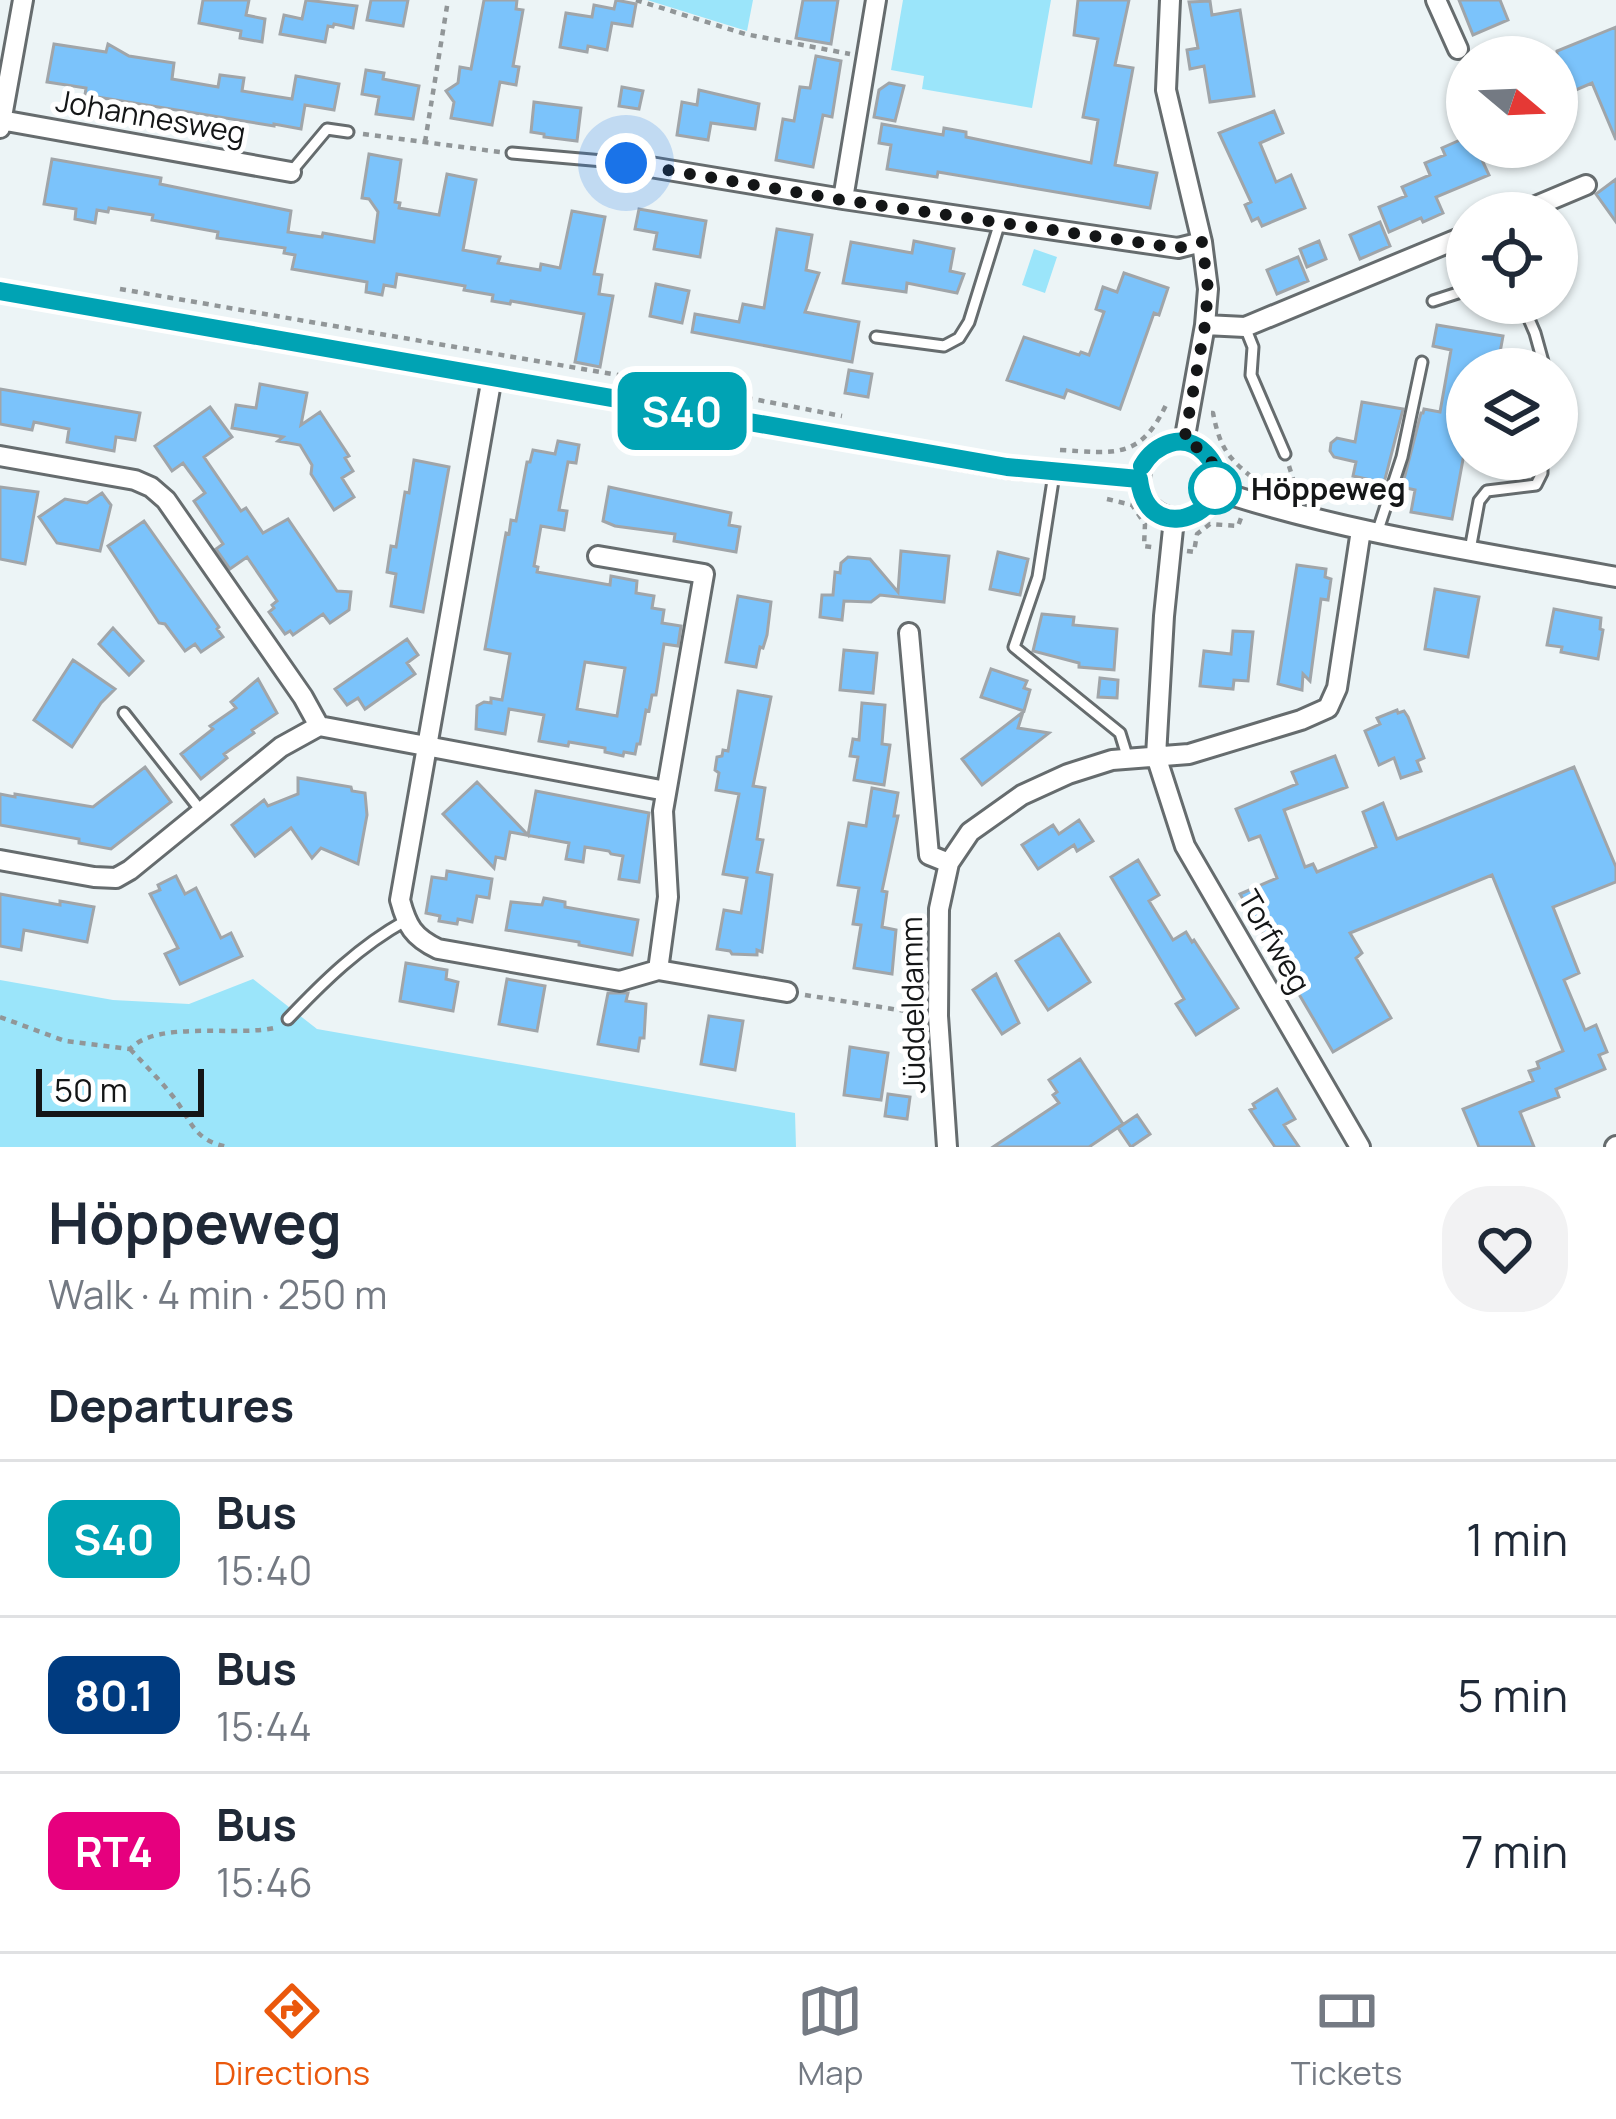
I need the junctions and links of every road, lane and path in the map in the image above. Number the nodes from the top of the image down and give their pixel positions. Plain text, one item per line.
1 (23, 0) edge
2 (448, 0) edge
3 (636, 0) edge
4 (877, 0) edge
5 (1170, 0) edge
6 (1436, 0) edge
7 (1452, 36) edge
8 (868, 55) junction
9 (1, 124) edge
10 (348, 132) joint
11 (425, 142) junction
12 (512, 153) joint
13 (626, 163) joint
14 (290, 172) joint
15 (1586, 185) dead end
16 (1569, 192) edge
17 (842, 200) junction
18 (1000, 222) junction
19 (1202, 242) junction
20 (1446, 244) edge
21 (114, 288) dead end
22 (0, 291) edge
23 (1446, 297) edge
24 (1432, 301) dead end
25 (1205, 325) junction
26 (1245, 327) junction
27 (876, 337) dead end
28 (1422, 362) dead end
29 (492, 377) junction
30 (847, 417) dead end
31 (1184, 442) junction
32 (1132, 448) dead end
33 (1061, 450) dead end
34 (1285, 454) joint
35 (0, 456) edge
36 (1054, 472) junction
37 (1139, 479) junction
38 (1538, 480) edge
39 (1215, 490) junction
40 (1285, 513) junction
41 (1174, 519) junction
42 (1369, 531) junction
43 (1470, 550) junction
44 (598, 556) dead end
45 (1616, 577) edge
46 (908, 633) dead end
47 (124, 713) dead end
48 (319, 726) junction
49 (427, 746) junction
50 (1156, 756) junction
51 (1128, 759) junction
52 (666, 790) junction
53 (202, 812) junction
54 (0, 860) edge
55 (949, 863) junction
56 (406, 920) junction
57 (658, 970) junction
58 (787, 992) joint
59 (938, 1016) junction
60 (0, 1017) edge
61 (288, 1019) joint
62 (130, 1049) junction
63 (228, 1147) edge
64 (947, 1147) edge
65 (1360, 1147) edge

1 - 9 street, Johannesweg
2 - 11 path
3 - 8 path
4 - 8 street
5 - 19 street
6 - 7 street
8 - 17 street
9 - 14 street, Johannesweg
10 - 11 path
10 - 14 lane
11 - 12 path
12 - 13 lane
13 - 17 street
15 - 16 street
17 - 18 street
18 - 19 street
18 - 27 lane
19 - 25 street
20 - 26 street
21 - 30 path
22 - 29 street
23 - 24 lane
25 - 26 street
25 - 31 street
26 - 34 lane
28 - 42 lane
29 - 36 street
29 - 49 street
31 - 37 street
31 - 39 street
32 - 33 path
34 - 40 path
35 - 48 street
36 - 37 street
36 - 51 lane
37 - 41 street
38 - 43 lane
39 - 40 street
39 - 41 street
40 - 42 street
41 - 50 street, Torfweg
42 - 43 street
42 - 50 street
43 - 45 street
44 - 52 street
46 - 55 street
47 - 53 lane
48 - 49 street
48 - 53 street
49 - 52 street
49 - 56 street
50 - 51 street
50 - 65 street, Torfweg
51 - 55 street
52 - 57 street
53 - 54 street
55 - 59 street, Jüddeldamm
56 - 57 street
56 - 61 lane
57 - 58 street
58 - 59 path
59 - 64 street, Jüddeldamm
60 - 62 path
61 - 62 path
62 - 63 path

